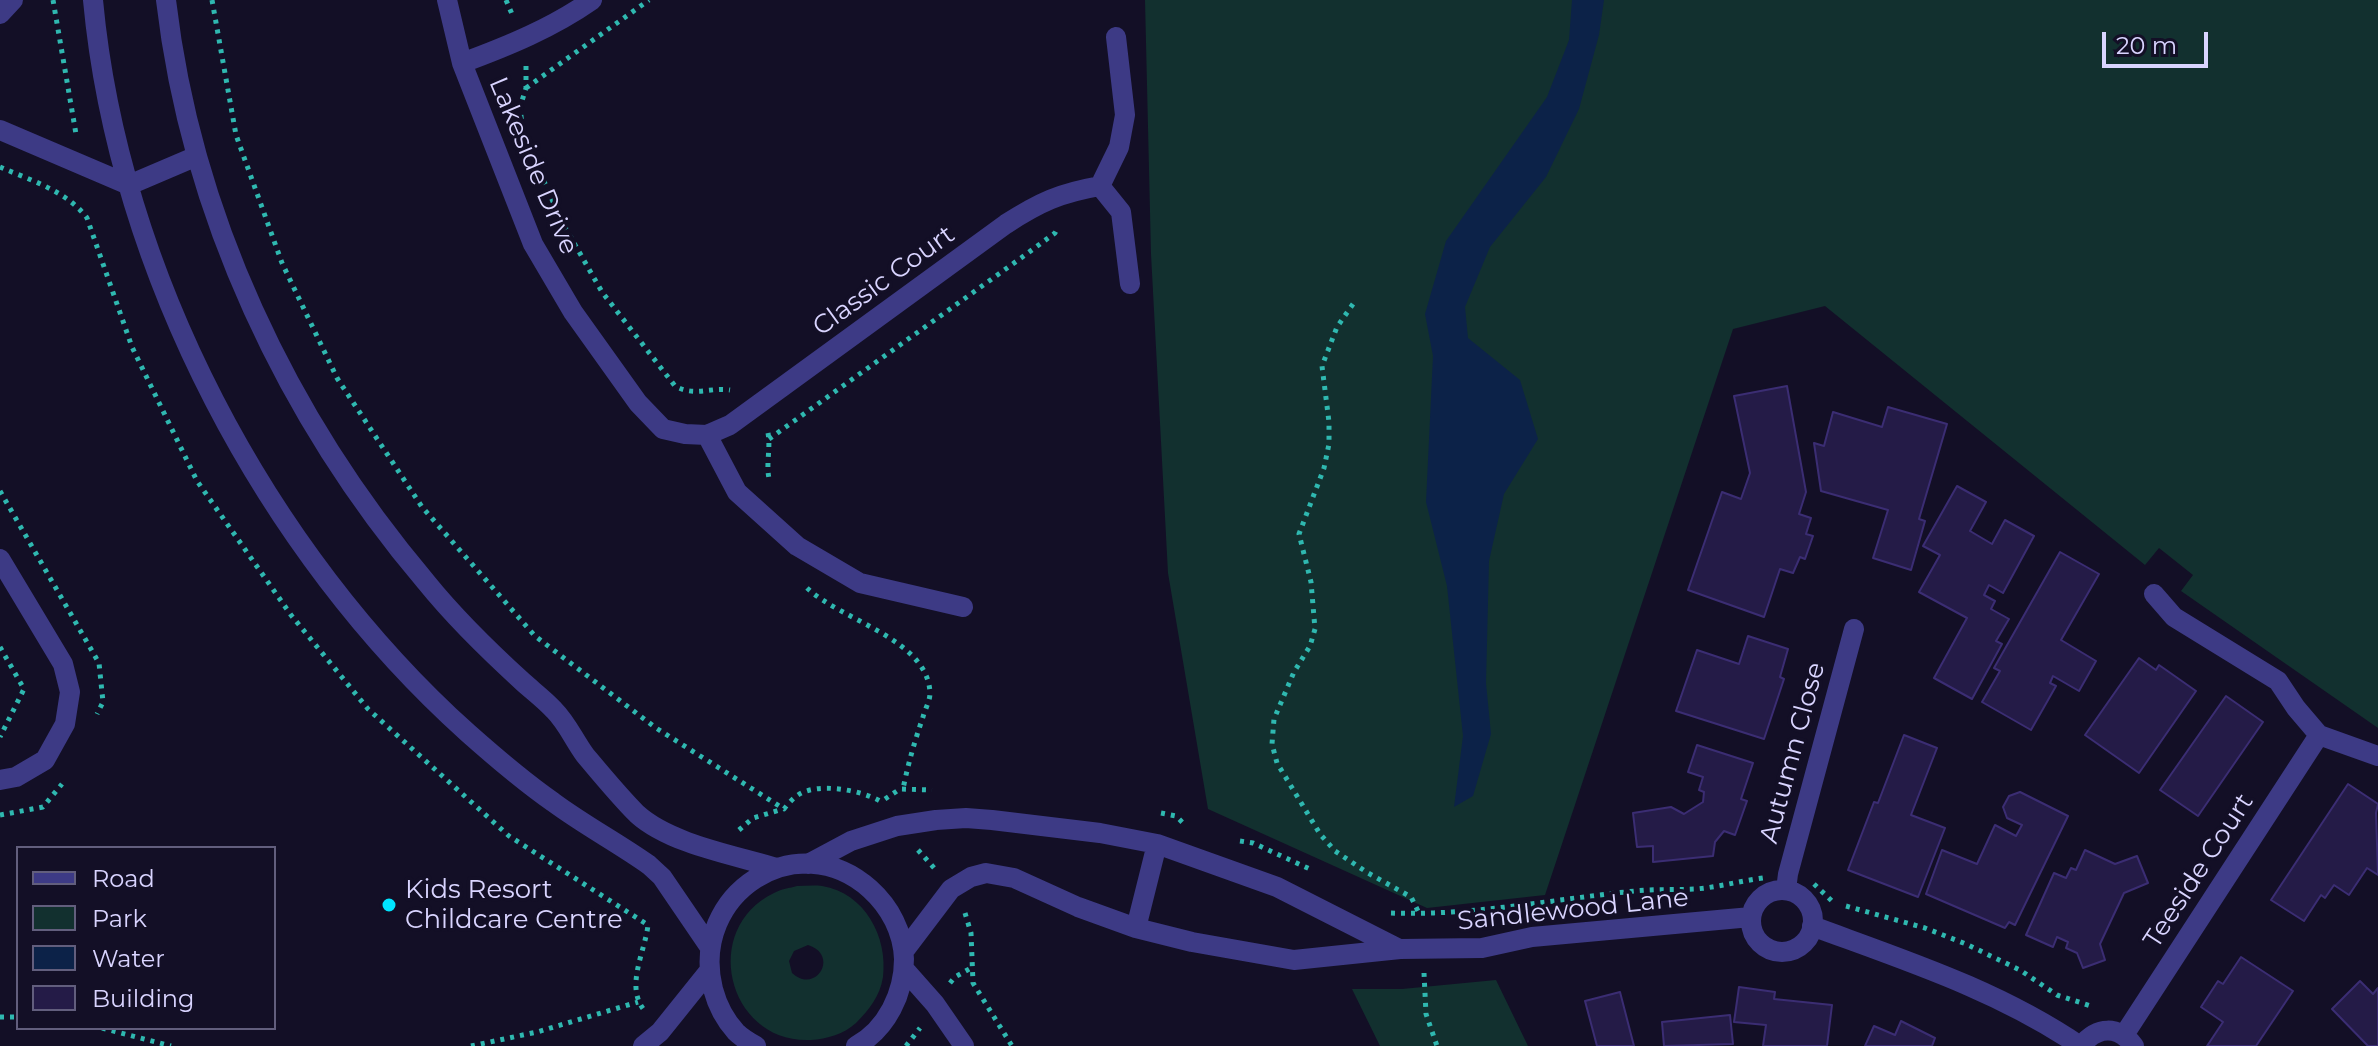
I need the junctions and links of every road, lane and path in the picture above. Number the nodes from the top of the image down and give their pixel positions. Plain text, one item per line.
1 (13, 0) edge
2 (53, 0) edge
3 (93, 0) edge
4 (166, 0) edge
5 (212, 0) edge
6 (447, 0) edge
7 (592, 0) edge
8 (649, 0) edge
9 (0, 14) edge
10 (1116, 37) dead end
11 (462, 63) junction
12 (526, 88) dead end
13 (0, 130) edge
14 (197, 156) junction
15 (65, 157) junction
16 (129, 185) junction
17 (1100, 186) junction
18 (1078, 189) junction
19 (51, 190) dead end
20 (1130, 284) dead end
21 (1353, 304) dead end
22 (707, 435) junction
23 (769, 439) dead end
24 (0, 559) edge
25 (2154, 594) dead end
26 (963, 607) dead end
27 (1854, 629) dead end
28 (0, 647) edge
29 (2319, 735) junction
30 (0, 737) edge
31 (2378, 756) edge
32 (0, 780) edge
33 (934, 790) dead end
34 (881, 802) junction
35 (1147, 811) dead end
36 (897, 826) junction
37 (1191, 832) dead end
38 (1238, 841) dead end
39 (1157, 844) junction
40 (808, 864) junction
41 (777, 868) junction
42 (1323, 876) dead end
43 (1787, 882) junction
44 (951, 889) junction
45 (1390, 913) dead end
46 (1420, 914) junction
47 (1751, 917) junction
48 (1812, 926) junction
49 (1136, 928) junction
50 (709, 946) junction
51 (1400, 949) junction
52 (1423, 949) junction
53 (904, 960) junction
54 (709, 971) junction
55 (638, 1002) dead end
56 (110, 1030) edge
57 (2130, 1035) edge
58 (171, 1046) edge
59 (471, 1046) edge
60 (643, 1046) edge
61 (756, 1046) edge
62 (856, 1046) edge
63 (964, 1046) edge
64 (1012, 1046) edge
65 (1437, 1046) edge
66 (2080, 1046) edge

1 - 9 street
2 - 15 path
3 - 16 street
4 - 14 street
5 - 34 path
6 - 11 street, Lakeside Drive
7 - 11 street
8 - 12 path
10 - 17 street
11 - 22 street, Lakeside Drive
13 - 15 street
14 - 16 street
14 - 41 street
15 - 16 street
15 - 19 path
16 - 50 street
17 - 18 street, Classic Court
17 - 20 street
18 - 22 street, Classic Court
18 - 23 path
21 - 46 path
22 - 26 street
24 - 32 street
25 - 29 street
27 - 43 street, Autumn Close
28 - 30 path
29 - 31 street
29 - 57 street, Teeside Court
33 - 34 path
34 - 36 path
35 - 37 path
36 - 39 street, Sandlewood Lane
36 - 40 street, Sandlewood Lane
36 - 44 path
38 - 42 path
39 - 49 street
39 - 51 street, Sandlewood Lane
40 - 41 street
40 - 53 street
41 - 50 street
43 - 46 path
43 - 47 street
43 - 48 street
43 - 57 path
44 - 49 street, Sandlewood Lane
44 - 53 street, Sandlewood Lane
44 - 64 path
45 - 46 path
46 - 52 path
47 - 48 street
47 - 52 street, Sandlewood Lane
48 - 66 street
49 - 51 street, Sandlewood Lane
50 - 54 street
51 - 52 street, Sandlewood Lane
52 - 65 path
53 - 62 street
53 - 63 street
54 - 60 street
54 - 61 street
55 - 59 path
56 - 58 path
57 - 66 street

